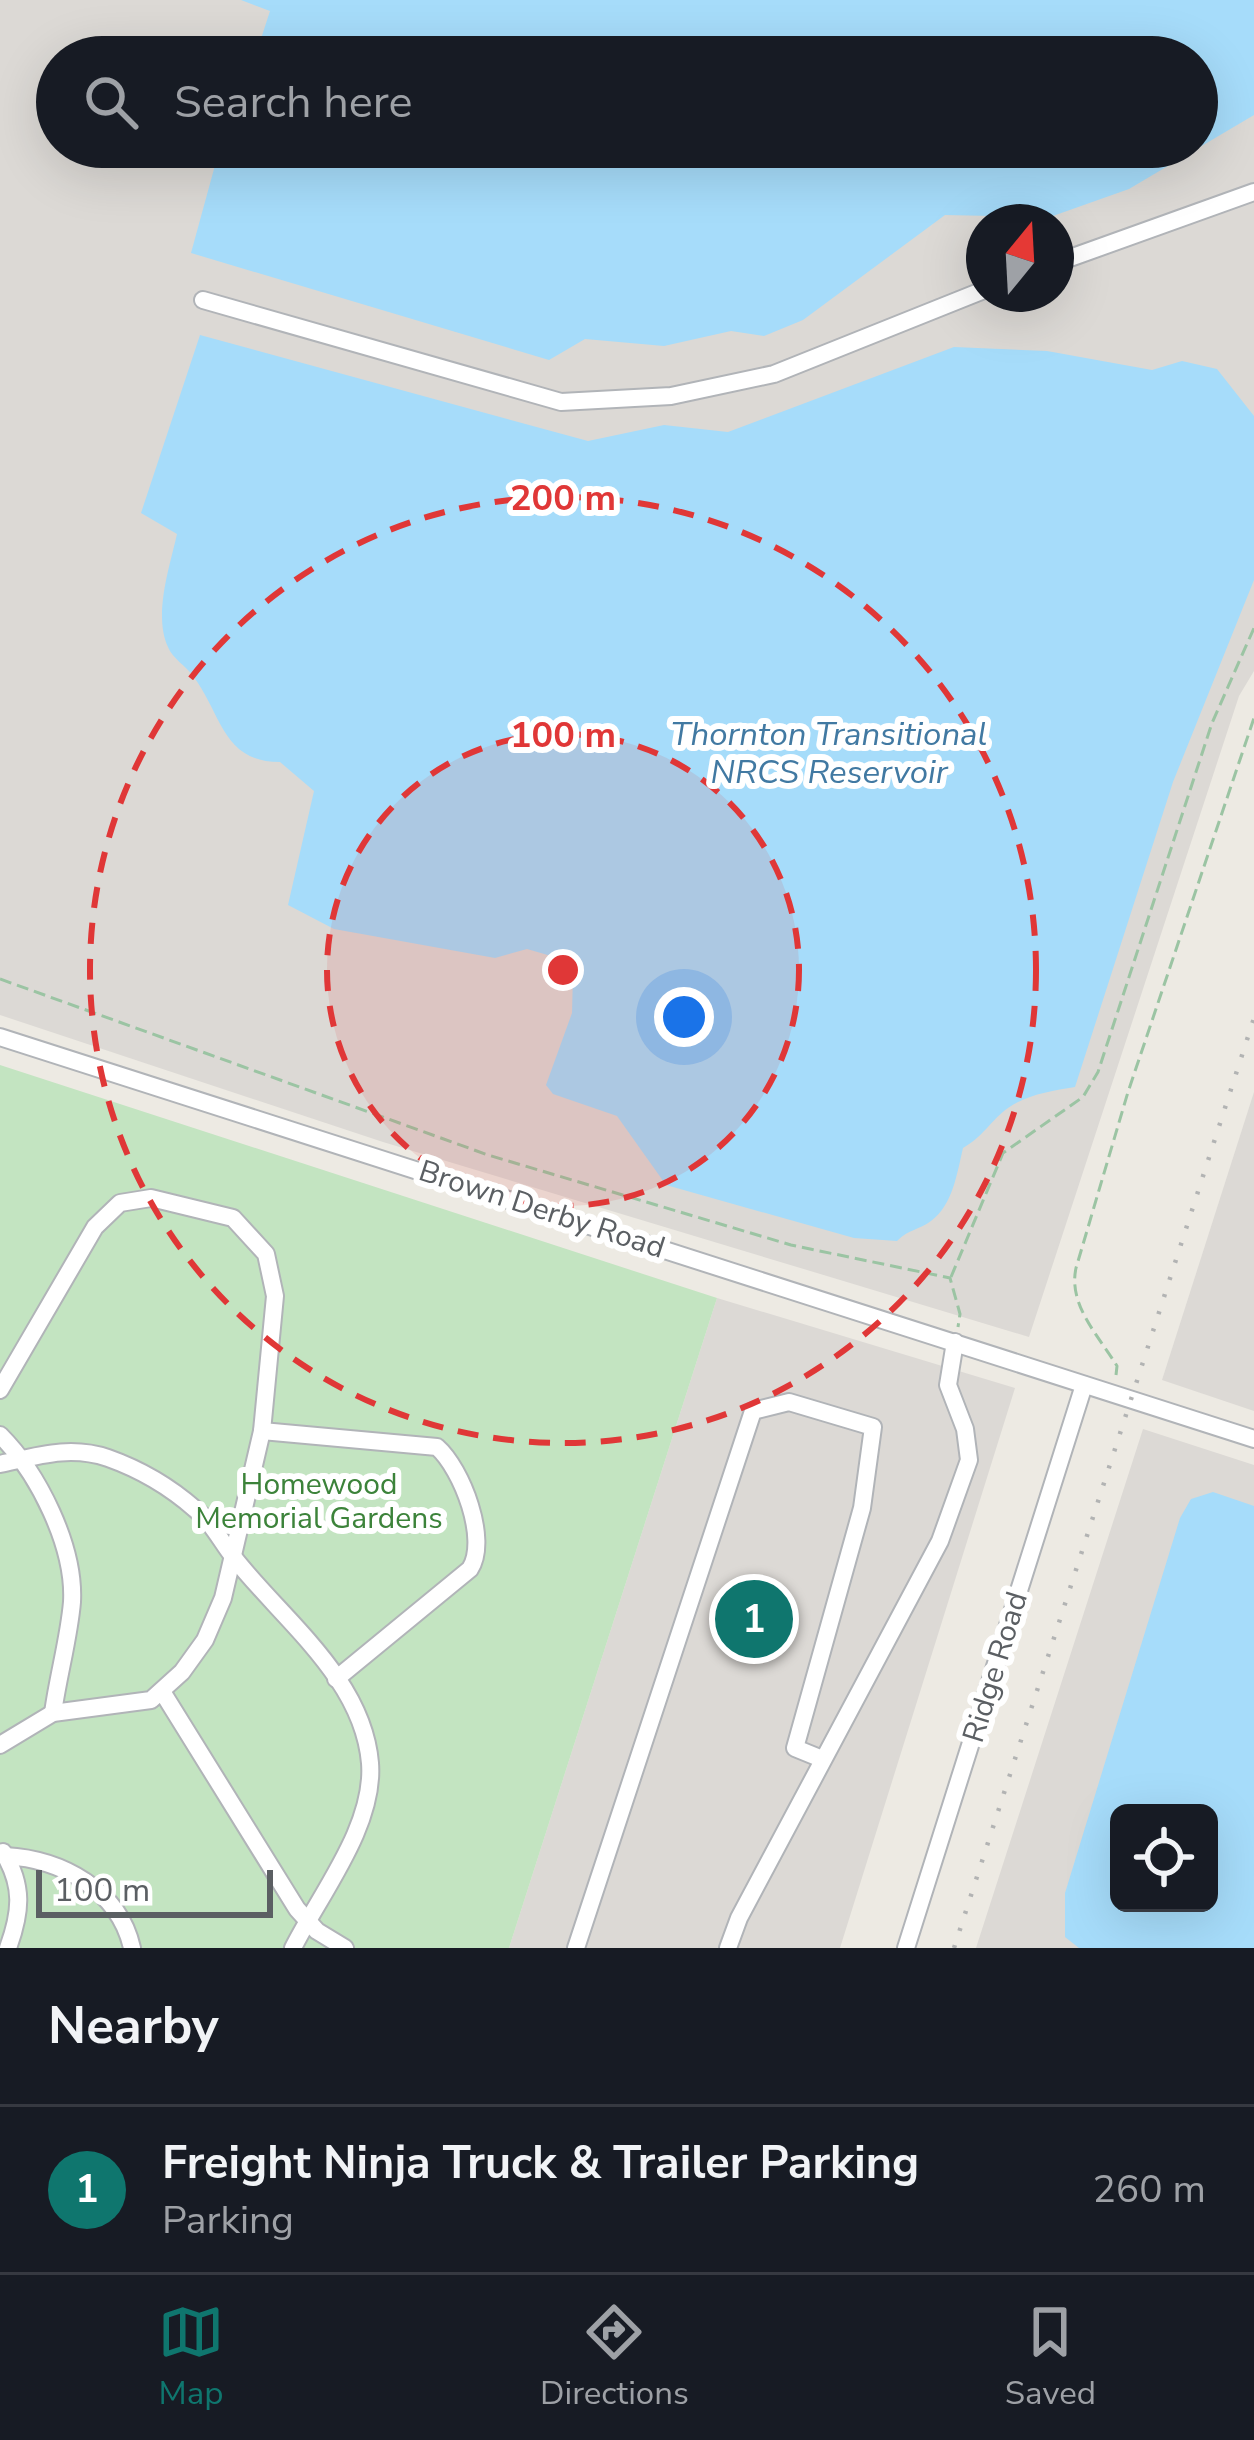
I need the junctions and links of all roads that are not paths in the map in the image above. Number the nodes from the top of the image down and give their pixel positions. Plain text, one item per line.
1 (1254, 193) edge
2 (1074, 257) edge
3 (966, 297) edge
4 (203, 300) dead end
5 (0, 1037) edge
6 (955, 1342) junction
7 (1084, 1385) junction
8 (0, 1390) edge
9 (262, 1431) junction
10 (0, 1435) edge
11 (1254, 1439) edge
12 (25, 1459) junction
13 (0, 1464) edge
14 (232, 1556) junction
15 (336, 1678) junction
16 (163, 1693) junction
17 (53, 1713) junction
18 (0, 1745) edge
19 (822, 1759) junction
20 (3, 1852) edge
21 (307, 1921) junction
22 (8, 1948) edge
23 (132, 1948) edge
24 (293, 1948) edge
25 (345, 1948) edge
26 (576, 1948) edge
27 (728, 1948) edge
28 (906, 1948) edge

1 - 2 street
3 - 4 street
5 - 6 street, Brown Derby Road
6 - 7 street, Brown Derby Road
6 - 19 street
7 - 11 street, Brown Derby Road
7 - 28 street, Ridge Road
8 - 9 street
9 - 14 street
9 - 15 street
10 - 12 street
12 - 13 street
12 - 14 street
12 - 17 street
14 - 15 street
14 - 16 street
15 - 21 street
16 - 17 street
16 - 21 street
17 - 18 street
19 - 26 street
19 - 27 street
20 - 22 street
20 - 23 street
21 - 24 street
21 - 25 street

